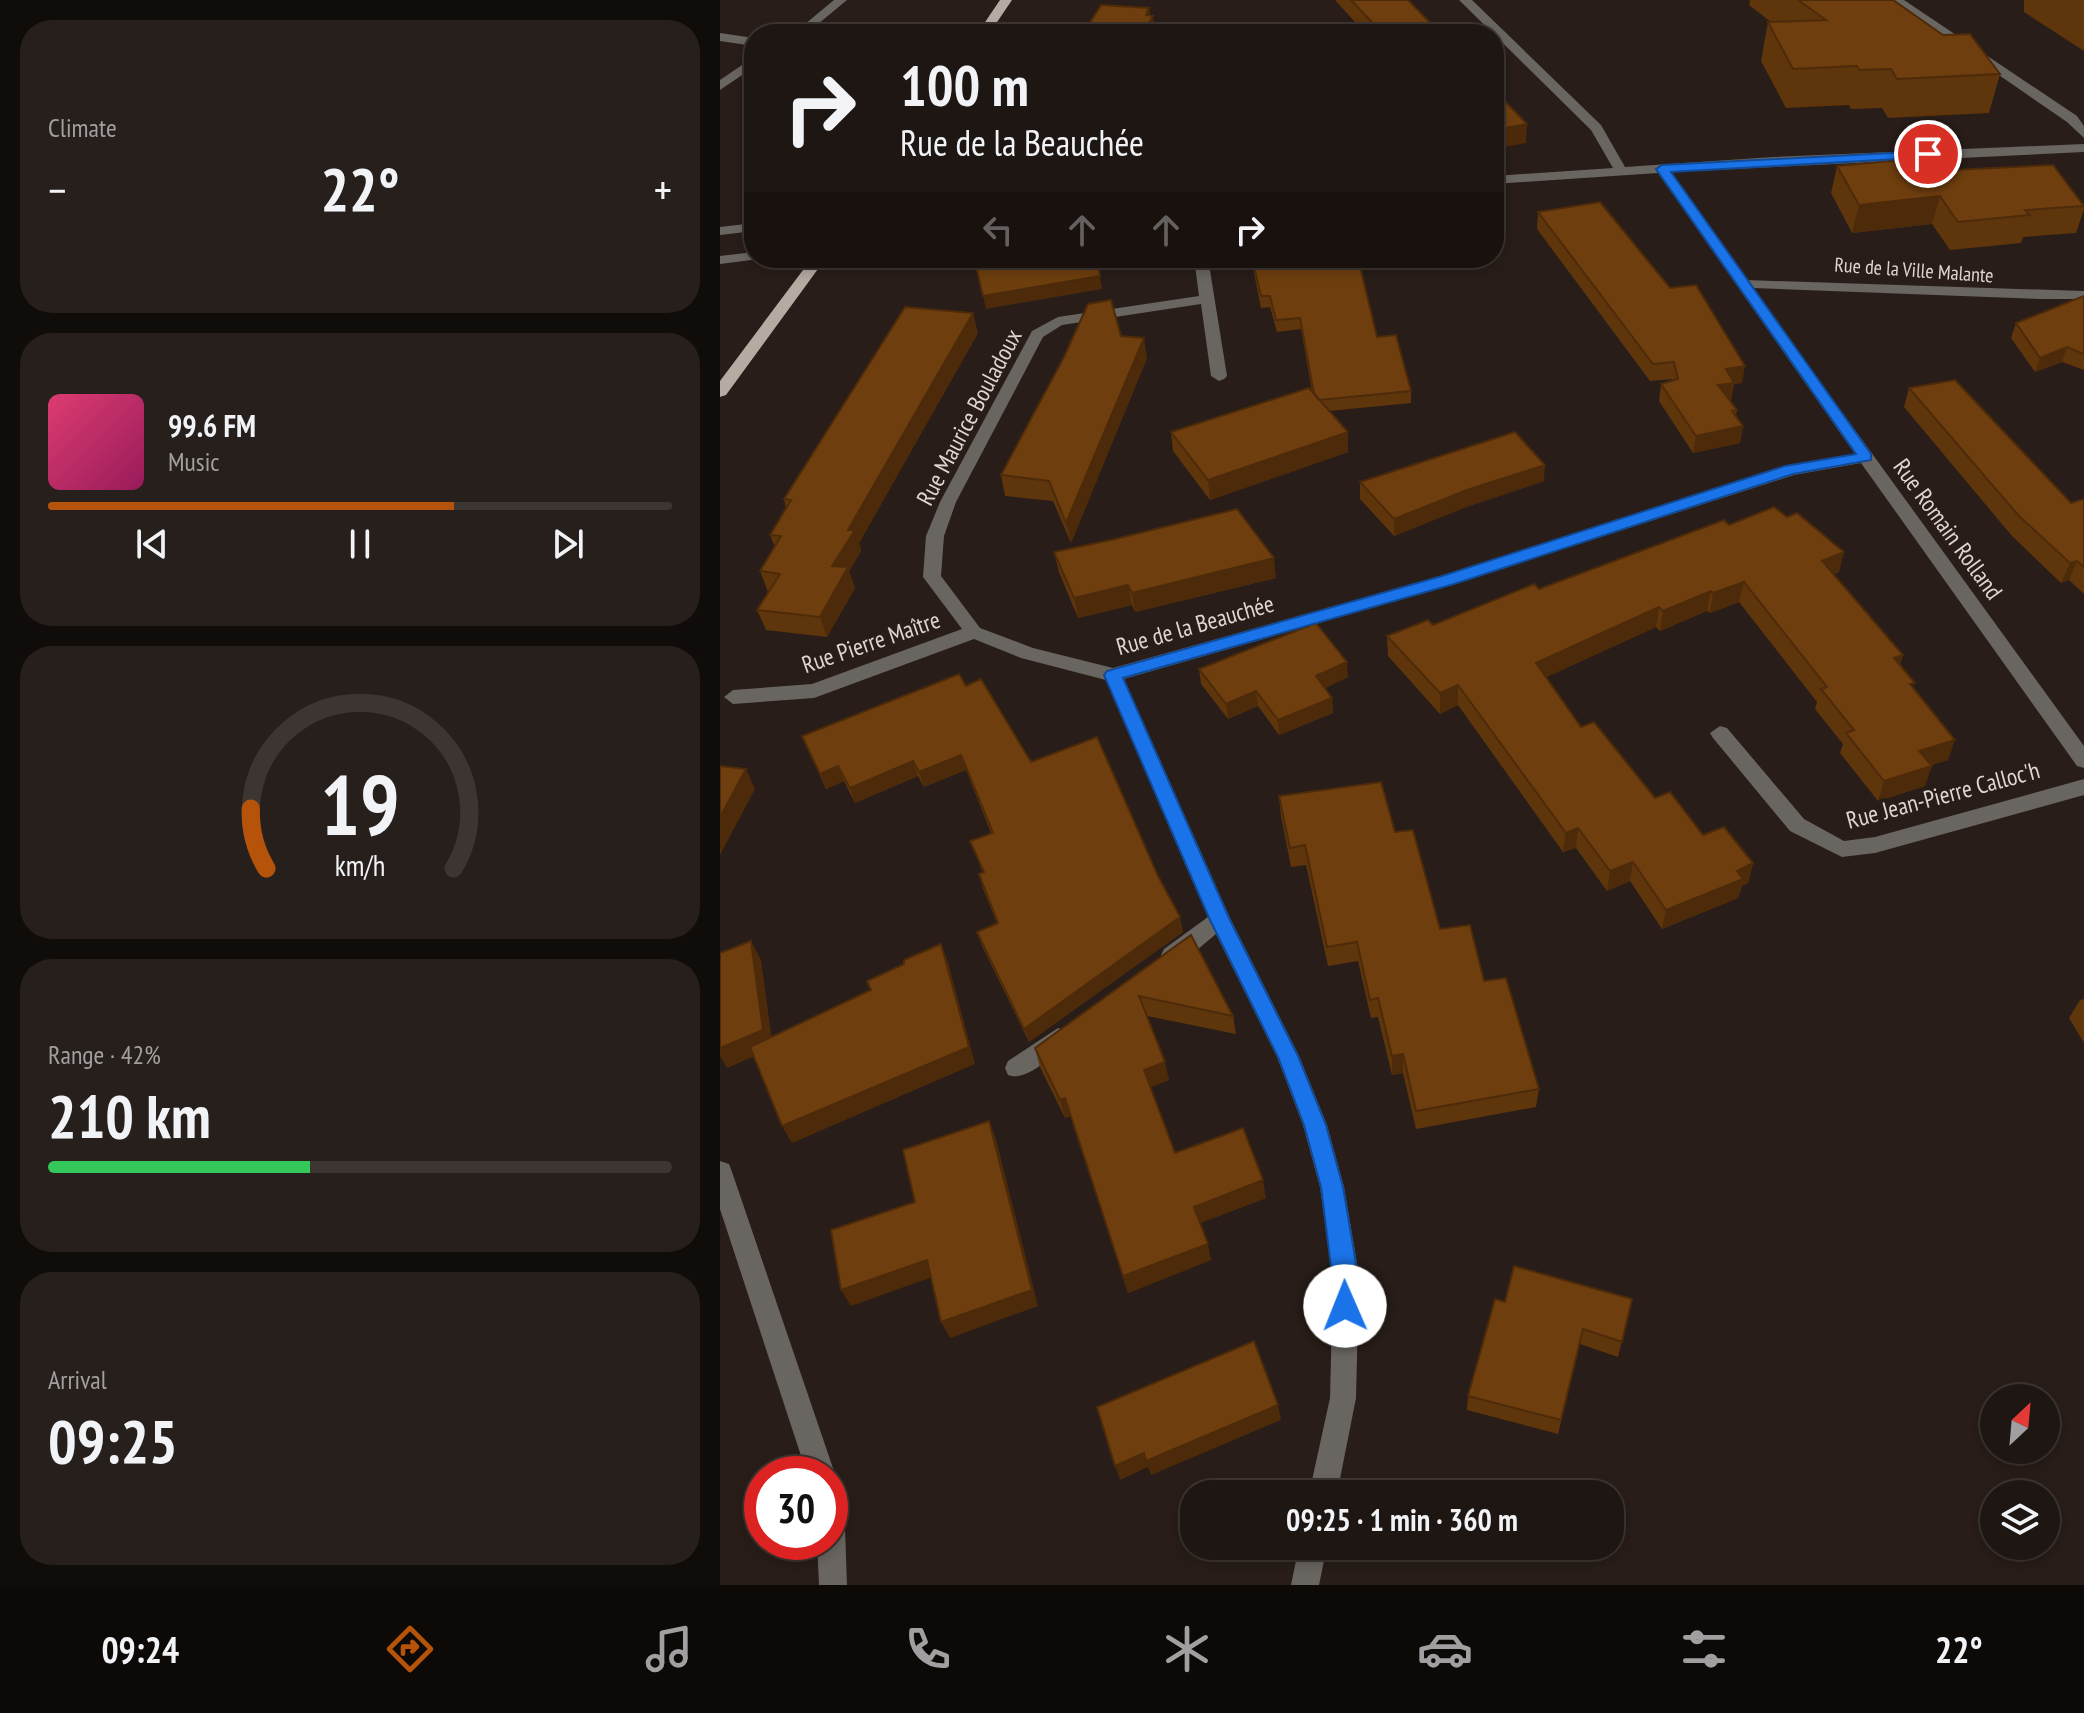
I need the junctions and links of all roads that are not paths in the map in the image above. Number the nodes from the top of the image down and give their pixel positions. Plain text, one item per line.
1 (841, 0) edge
2 (1006, 0) edge
3 (1465, 0) edge
4 (1896, 0) edge
5 (811, 24) edge
6 (990, 24) edge
7 (1490, 24) edge
8 (720, 37) edge
9 (1504, 38) edge
10 (744, 41) edge
11 (744, 68) edge
12 (720, 86) edge
13 (2084, 134) edge
14 (2084, 148) edge
15 (1662, 169) junction
16 (1621, 171) junction
17 (1504, 179) edge
18 (744, 228) edge
19 (720, 231) edge
20 (744, 257) edge
21 (720, 260) edge
22 (812, 268) edge
23 (1203, 268) edge
24 (1741, 284) junction
25 (2084, 295) edge
26 (1208, 299) junction
27 (1219, 376) dead end
28 (720, 392) edge
29 (1866, 457) junction
30 (974, 632) junction
31 (1113, 675) junction
32 (733, 697) dead end
33 (1720, 733) dead end
34 (2084, 761) edge
35 (2084, 787) edge
36 (1220, 920) junction
37 (1156, 966) edge
38 (1080, 1022) edge
39 (1016, 1068) dead end
40 (720, 1172) edge
41 (815, 1456) edge
42 (1326, 1480) edge
43 (832, 1560) edge
44 (1310, 1560) edge
45 (833, 1585) edge
46 (1305, 1585) edge

1 - 5 street
2 - 6 main road
3 - 7 street
4 - 13 street
8 - 10 street
9 - 16 street
11 - 12 street
14 - 15 street
15 - 16 street
15 - 24 street, Rue Romain Rolland
16 - 17 street
18 - 19 street
20 - 21 street
22 - 28 main road
23 - 26 street
24 - 25 street, Rue de la Ville Malante
24 - 29 street, Rue Romain Rolland
26 - 27 street
26 - 30 street, Rue Maurice Bouladoux
29 - 31 street, Rue de la Beauchée
29 - 34 street, Rue Romain Rolland
30 - 31 street
30 - 32 street, Rue Pierre Maître
31 - 36 street, Rue de la Beauchée
33 - 35 street, Rue Jean-Pierre Calloc'h
36 - 37 street
36 - 42 street, Rue de la Beauchée
38 - 39 street
40 - 41 street
43 - 45 street
44 - 46 street

